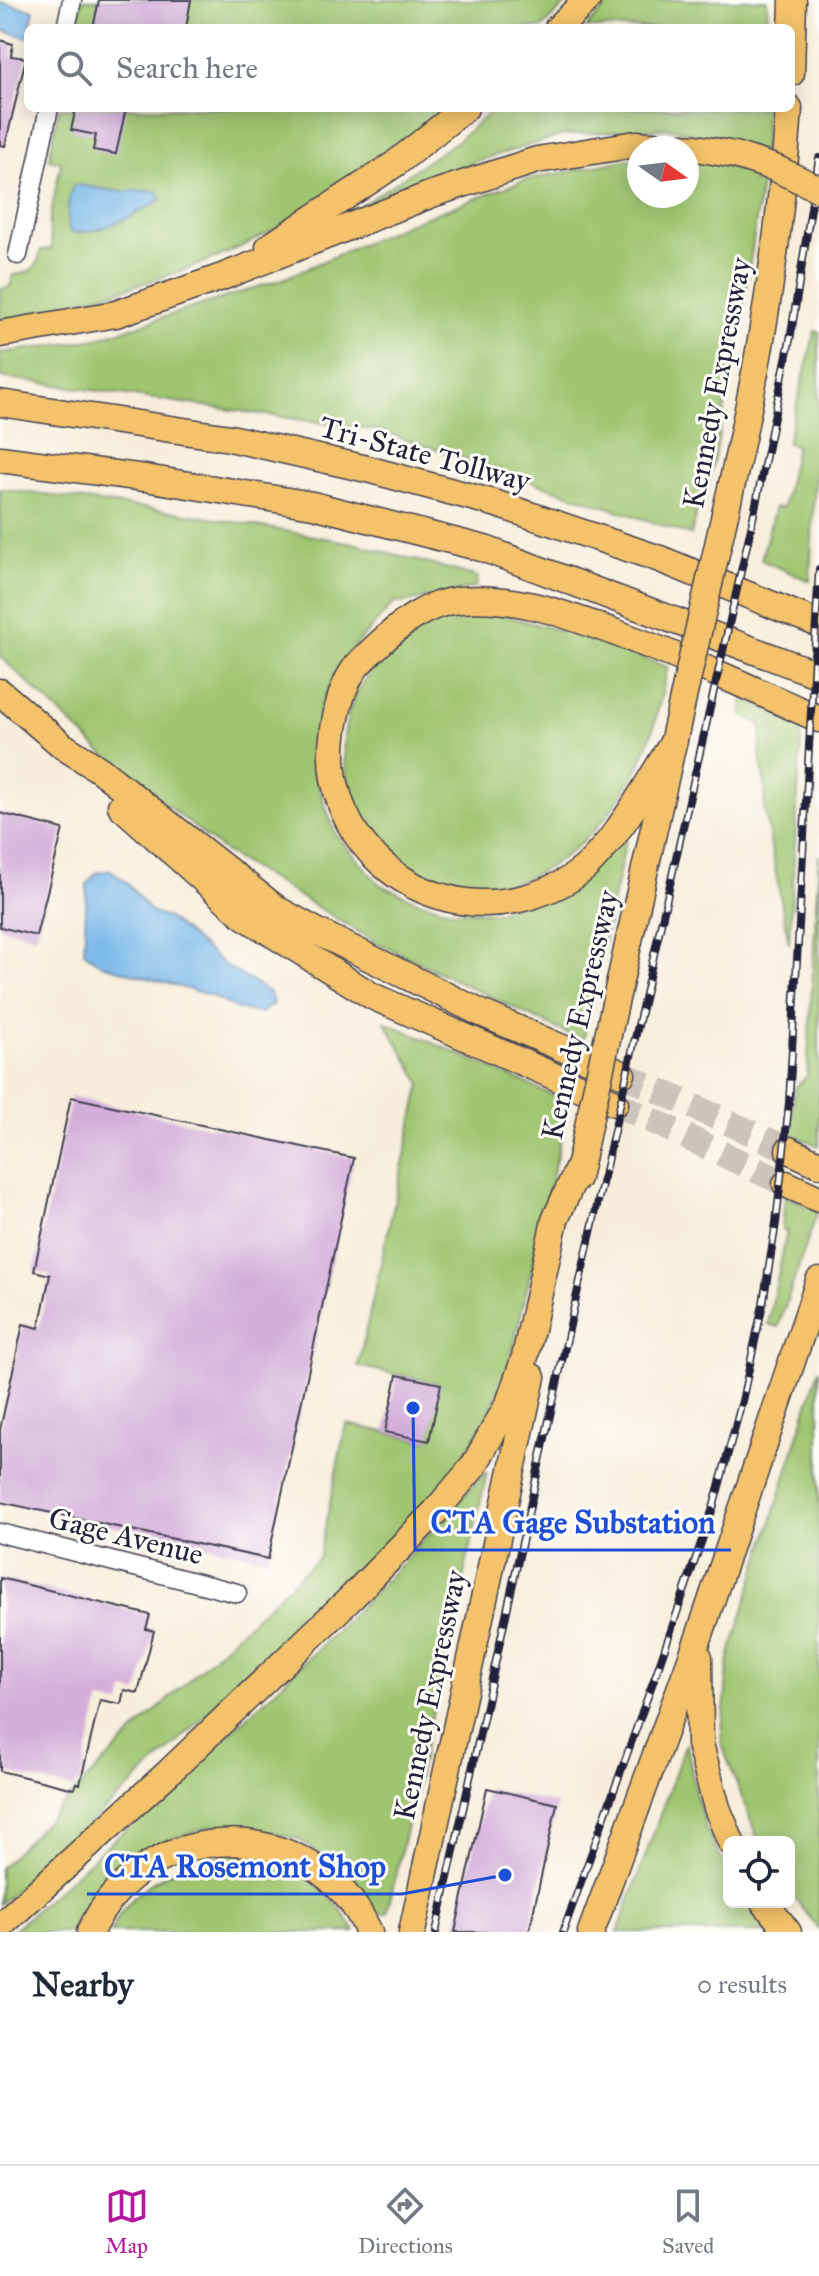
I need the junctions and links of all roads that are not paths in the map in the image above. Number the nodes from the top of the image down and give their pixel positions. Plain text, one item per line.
1 (72, 0) edge
2 (587, 0) edge
3 (793, 0) edge
4 (67, 24) edge
5 (562, 24) edge
6 (792, 24) edge
7 (48, 112) edge
8 (460, 112) edge
9 (789, 112) edge
10 (819, 189) edge
11 (18, 255) dead end
12 (222, 277) junction
13 (0, 334) edge
14 (0, 403) edge
15 (0, 459) edge
16 (819, 624) edge
17 (819, 675) edge
18 (0, 692) edge
19 (819, 719) edge
20 (674, 741) junction
21 (63, 746) junction
22 (622, 1074) tunnel mouth
23 (615, 1103) tunnel mouth
24 (789, 1150) tunnel mouth
25 (580, 1164) junction
26 (819, 1164) edge
27 (786, 1184) tunnel mouth
28 (819, 1199) edge
29 (819, 1281) edge
30 (0, 1533) edge
31 (237, 1593) dead end
32 (699, 1637) junction
33 (729, 1836) edge
34 (769, 1908) edge
35 (0, 1926) edge
36 (90, 1932) edge
37 (369, 1932) edge
38 (412, 1932) edge
39 (591, 1932) edge
40 (788, 1932) edge

1 - 4 street
2 - 5 highway
3 - 6 highway
7 - 11 street
8 - 12 highway
9 - 20 highway, Kennedy Expressway, bridge
10 - 12 highway, bridge
12 - 13 highway
14 - 16 highway, Tri-State Tollway
15 - 17 highway
18 - 21 highway
19 - 20 highway
20 - 25 highway, Kennedy Expressway, bridge
21 - 22 highway
21 - 23 highway
24 - 26 highway
25 - 35 highway
25 - 38 highway, Kennedy Expressway
27 - 28 highway
29 - 32 highway
30 - 31 street, Gage Avenue
32 - 33 highway
32 - 39 highway
34 - 40 highway
36 - 37 highway

